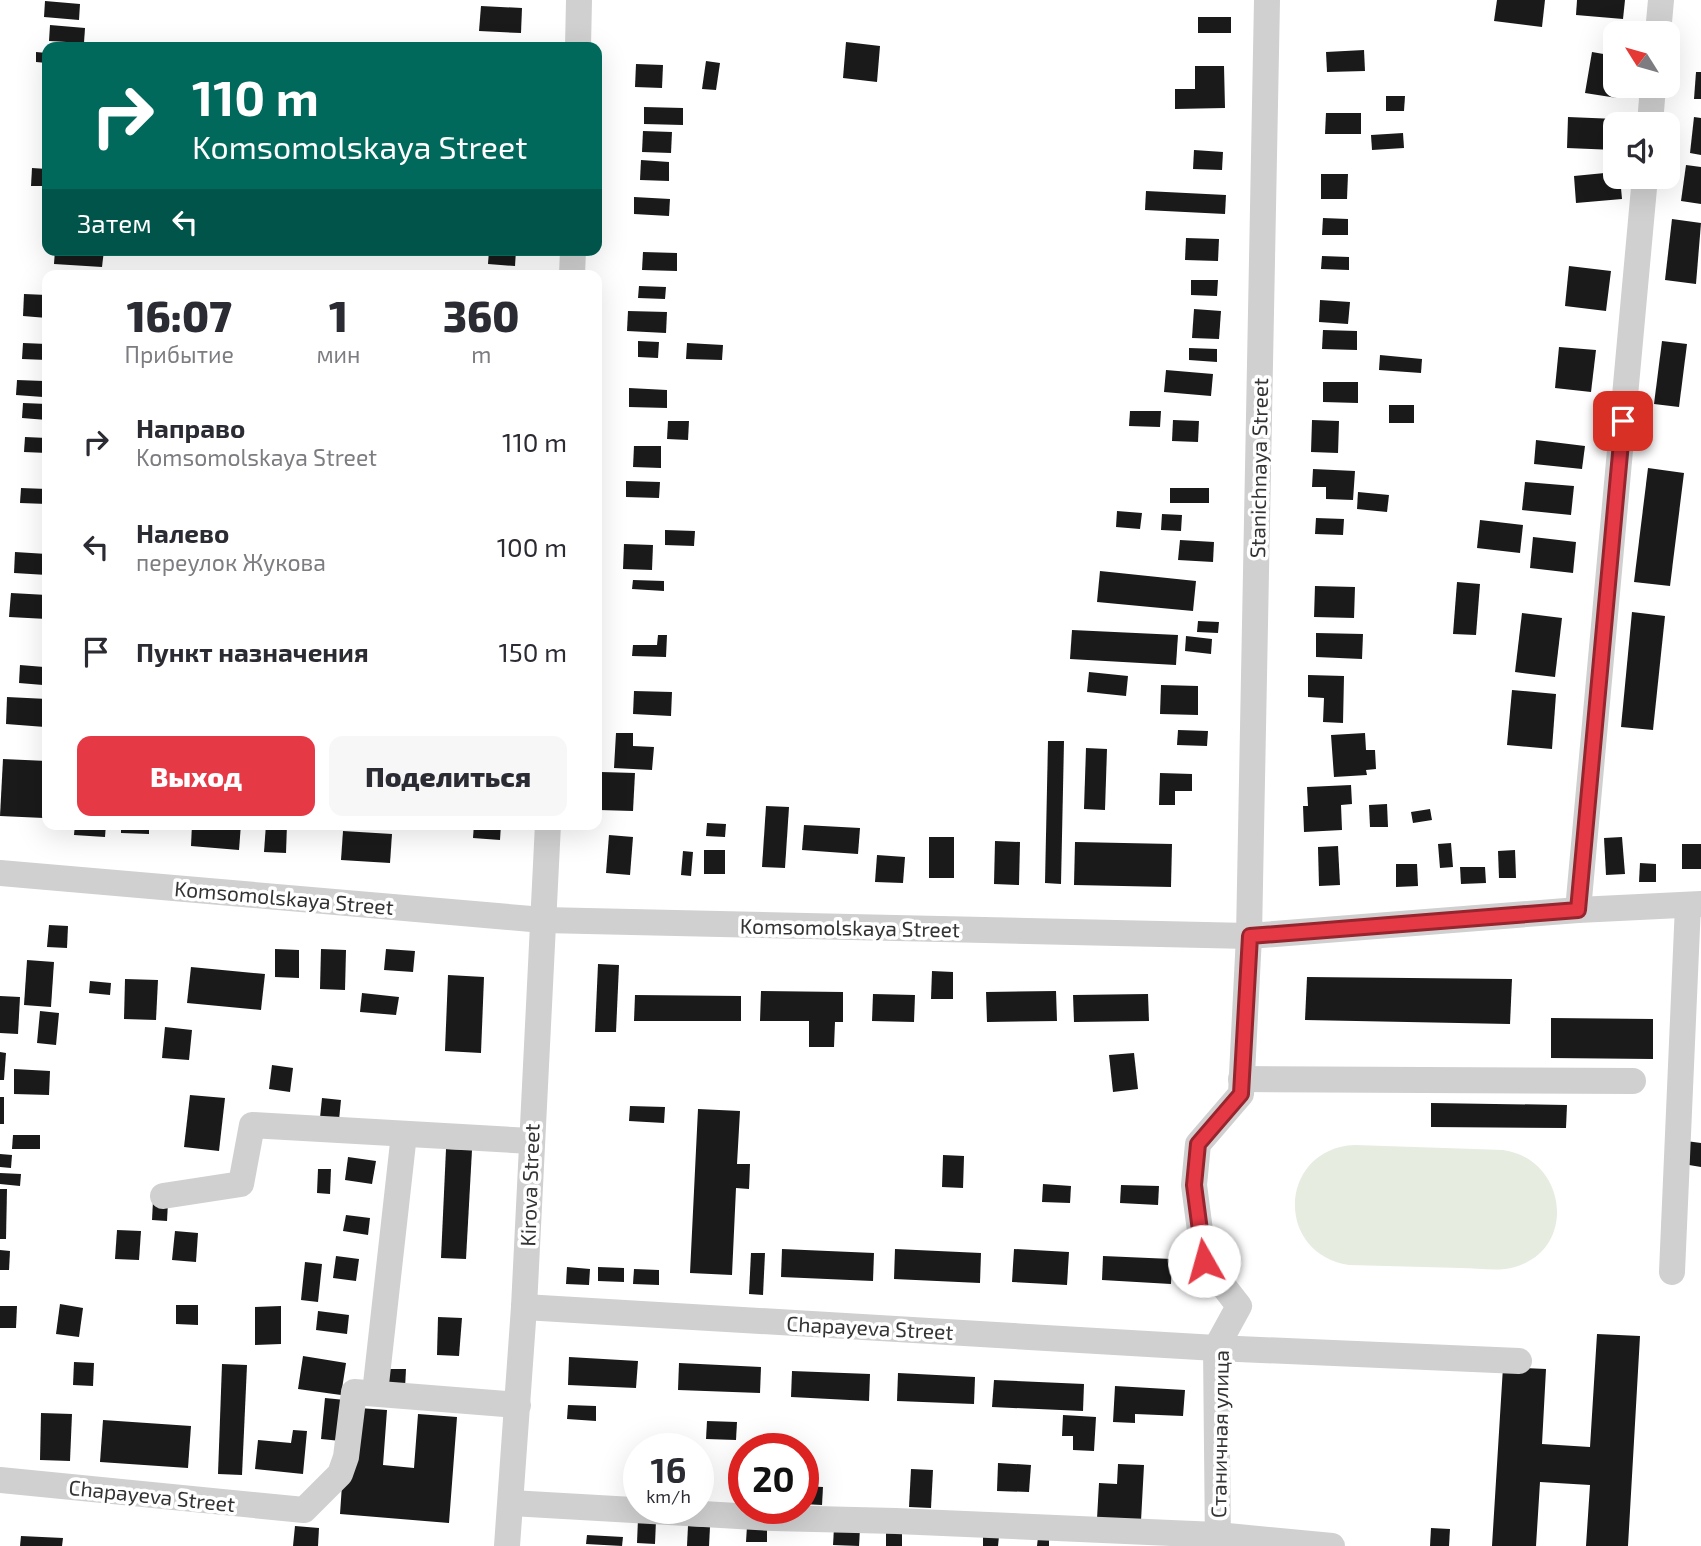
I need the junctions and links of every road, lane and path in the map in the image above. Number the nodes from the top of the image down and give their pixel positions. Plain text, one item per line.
1 (579, 0) edge
2 (1267, 0) edge
3 (1661, 0) edge
4 (1659, 21) edge
5 (578, 42) edge
6 (1644, 189) edge
7 (548, 830) edge
8 (0, 873) edge
9 (1695, 904) edge
10 (1578, 910) junction
11 (544, 920) junction
12 (1250, 936) junction
13 (1241, 1079) junction
14 (1633, 1081) dead end
15 (404, 1134) junction
16 (531, 1141) junction
17 (163, 1196) dead end
18 (1672, 1272) dead end
19 (524, 1307) junction
20 (1216, 1348) junction
21 (1519, 1361) dead end
22 (375, 1393) junction
23 (518, 1405) junction
24 (0, 1480) edge
25 (511, 1503) junction
26 (1218, 1541) edge
27 (507, 1546) edge
28 (1332, 1546) edge

1 - 5 street
2 - 12 street, Stanichnaya Street
3 - 4 street
6 - 10 street
7 - 11 street, Kirova Street
8 - 11 street, Komsomolskaya Street
9 - 10 street, Komsomolskaya Street
9 - 18 street
10 - 12 street, Komsomolskaya Street
11 - 12 street, Komsomolskaya Street
11 - 16 street, Kirova Street
12 - 13 street, Станичная улица
13 - 14 street
13 - 20 street, Станичная улица
15 - 16 street
15 - 17 street
15 - 22 street
16 - 19 street, Kirova Street
19 - 20 street, Chapayeva Street
19 - 23 street, Kirova Street
20 - 21 street, Chapayeva Street
20 - 26 street, Станичная улица
22 - 23 street
22 - 24 street, Chapayeva Street
23 - 25 street, Kirova Street
25 - 26 street
25 - 27 street, Kirova Street
26 - 28 street

